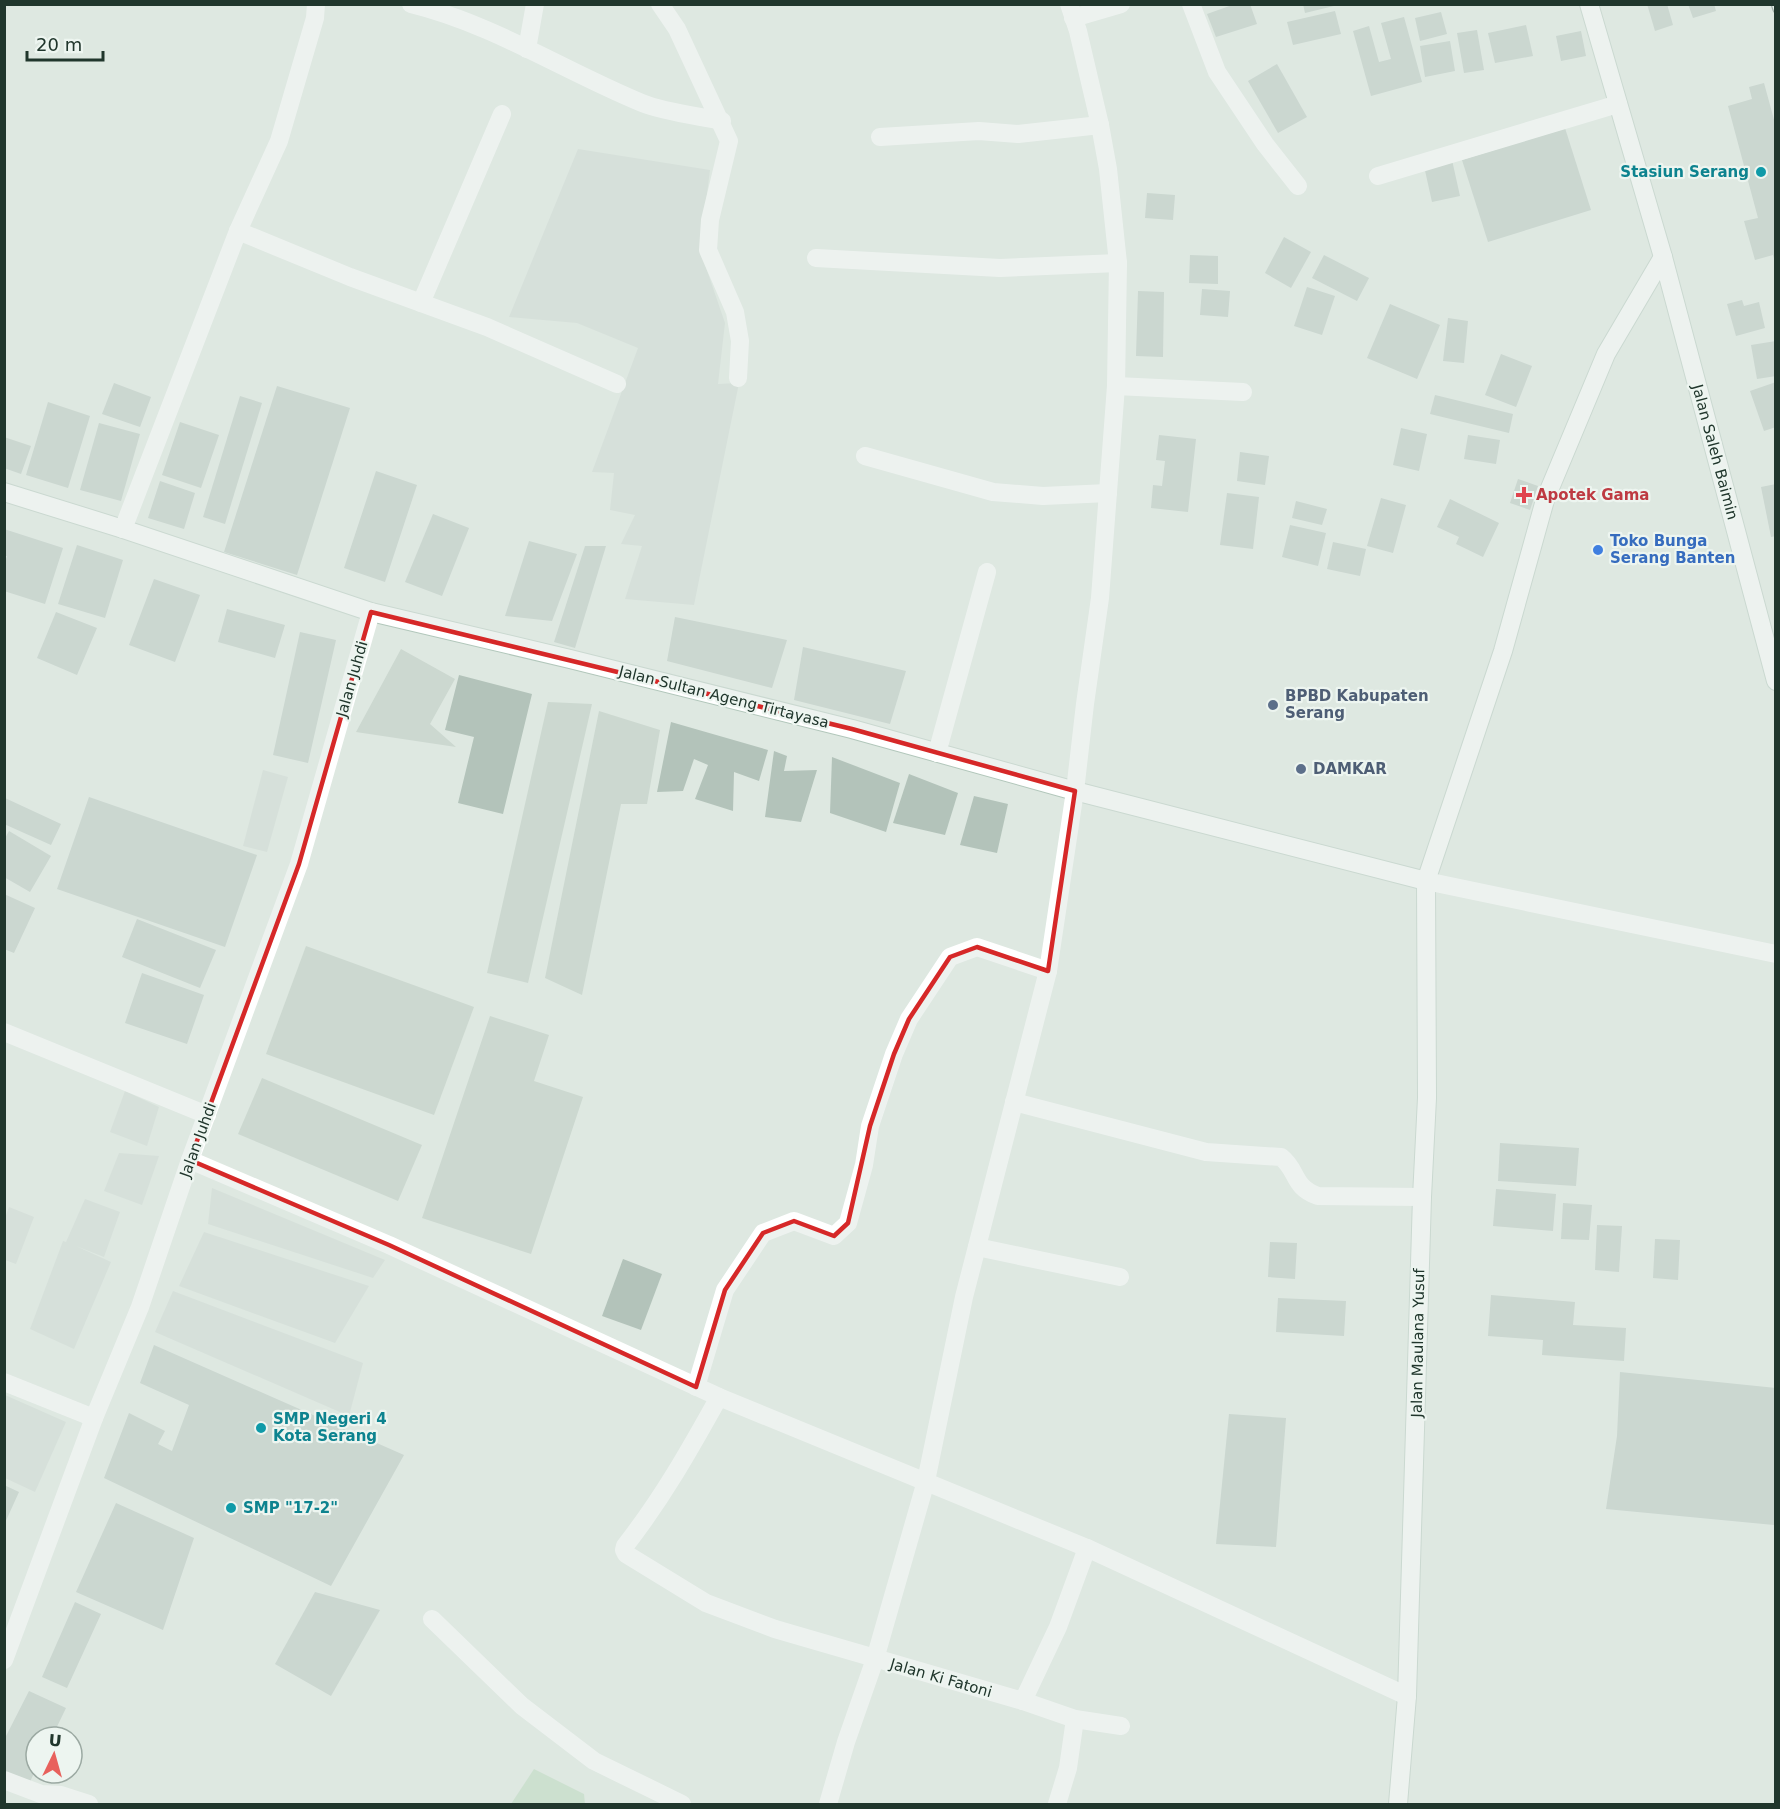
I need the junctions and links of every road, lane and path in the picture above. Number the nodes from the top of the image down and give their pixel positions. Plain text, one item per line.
1 (316, 4) edge
2 (411, 4) edge
3 (535, 4) edge
4 (660, 4) edge
5 (1121, 4) edge
6 (1191, 4) edge
7 (1589, 4) edge
8 (1071, 11) edge
9 (527, 49) junction
10 (1618, 104) junction
11 (502, 114) dead end
12 (722, 121) junction
13 (1100, 125) junction
14 (880, 137) dead end
15 (1378, 176) dead end
16 (1298, 186) dead end
17 (237, 231) junction
18 (1662, 257) junction
19 (816, 258) dead end
20 (1118, 263) junction
21 (421, 303) junction
22 (738, 378) dead end
23 (617, 384) dead end
24 (1116, 386) junction
25 (1243, 392) dead end
26 (865, 456) dead end
27 (4, 492) edge
28 (1108, 493) junction
29 (123, 529) junction
30 (987, 572) dead end
31 (371, 612) junction
32 (1776, 681) edge
33 (937, 753) junction
34 (1075, 791) junction
35 (1425, 881) junction
36 (1776, 954) edge
37 (1048, 971) junction
38 (4, 1032) edge
39 (1014, 1102) junction
40 (207, 1115) junction
41 (190, 1160) junction
42 (1422, 1197) junction
43 (976, 1247) junction
44 (1120, 1277) dead end
45 (4, 1382) edge
46 (696, 1387) junction
47 (719, 1397) junction
48 (94, 1418) junction
49 (926, 1481) junction
50 (1087, 1548) junction
51 (432, 1619) dead end
52 (875, 1659) junction
53 (4, 1660) edge
54 (1407, 1696) junction
55 (1023, 1701) junction
56 (1075, 1719) junction
57 (1120, 1726) dead end
58 (4, 1780) edge
59 (89, 1804) edge
60 (682, 1804) edge
61 (828, 1804) edge
62 (1057, 1804) edge
63 (1398, 1804) edge

1 - 17 street
2 - 9 street
3 - 9 street
4 - 12 street
5 - 8 street
6 - 16 street
7 - 10 street, Jalan Saleh Baimin
8 - 13 street
9 - 12 street
10 - 15 street
10 - 18 street, Jalan Saleh Baimin
11 - 21 street
12 - 22 street
13 - 14 street
13 - 20 street
17 - 21 street
17 - 29 street
18 - 32 street, Jalan Saleh Baimin
18 - 35 street, Jalan Maulana Yusuf
19 - 20 street
20 - 24 street
21 - 23 street
24 - 25 street
24 - 28 street
26 - 28 street
27 - 29 street, Jalan Sultan Ageng Tirtayasa
28 - 34 street
29 - 31 street, Jalan Sultan Ageng Tirtayasa
30 - 33 street
31 - 33 street, Jalan Sultan Ageng Tirtayasa
31 - 40 street, Jalan Juhdi
33 - 34 street, Jalan Sultan Ageng Tirtayasa
34 - 35 street, Jalan Sultan Ageng Tirtayasa
34 - 37 street
35 - 36 street, Jalan Sultan Ageng Tirtayasa
35 - 42 street, Jalan Maulana Yusuf
37 - 39 street
37 - 46 street
38 - 40 street
39 - 42 street
39 - 43 street
40 - 41 street, Jalan Juhdi
41 - 46 street
41 - 48 street, Jalan Juhdi
42 - 54 street, Jalan Maulana Yusuf
43 - 44 street
43 - 49 street
45 - 48 street
46 - 47 street
47 - 49 street
47 - 52 street
48 - 53 street, Jalan Juhdi
49 - 50 street
49 - 52 street
50 - 54 street
50 - 55 street
51 - 60 street
52 - 55 street, Jalan Ki Fatoni
52 - 61 street, Jalan Ki Fatoni
54 - 63 street, Jalan Maulana Yusuf
55 - 56 street, Jalan Ki Fatoni
56 - 57 street, Jalan Ki Fatoni
56 - 62 street
58 - 59 street

